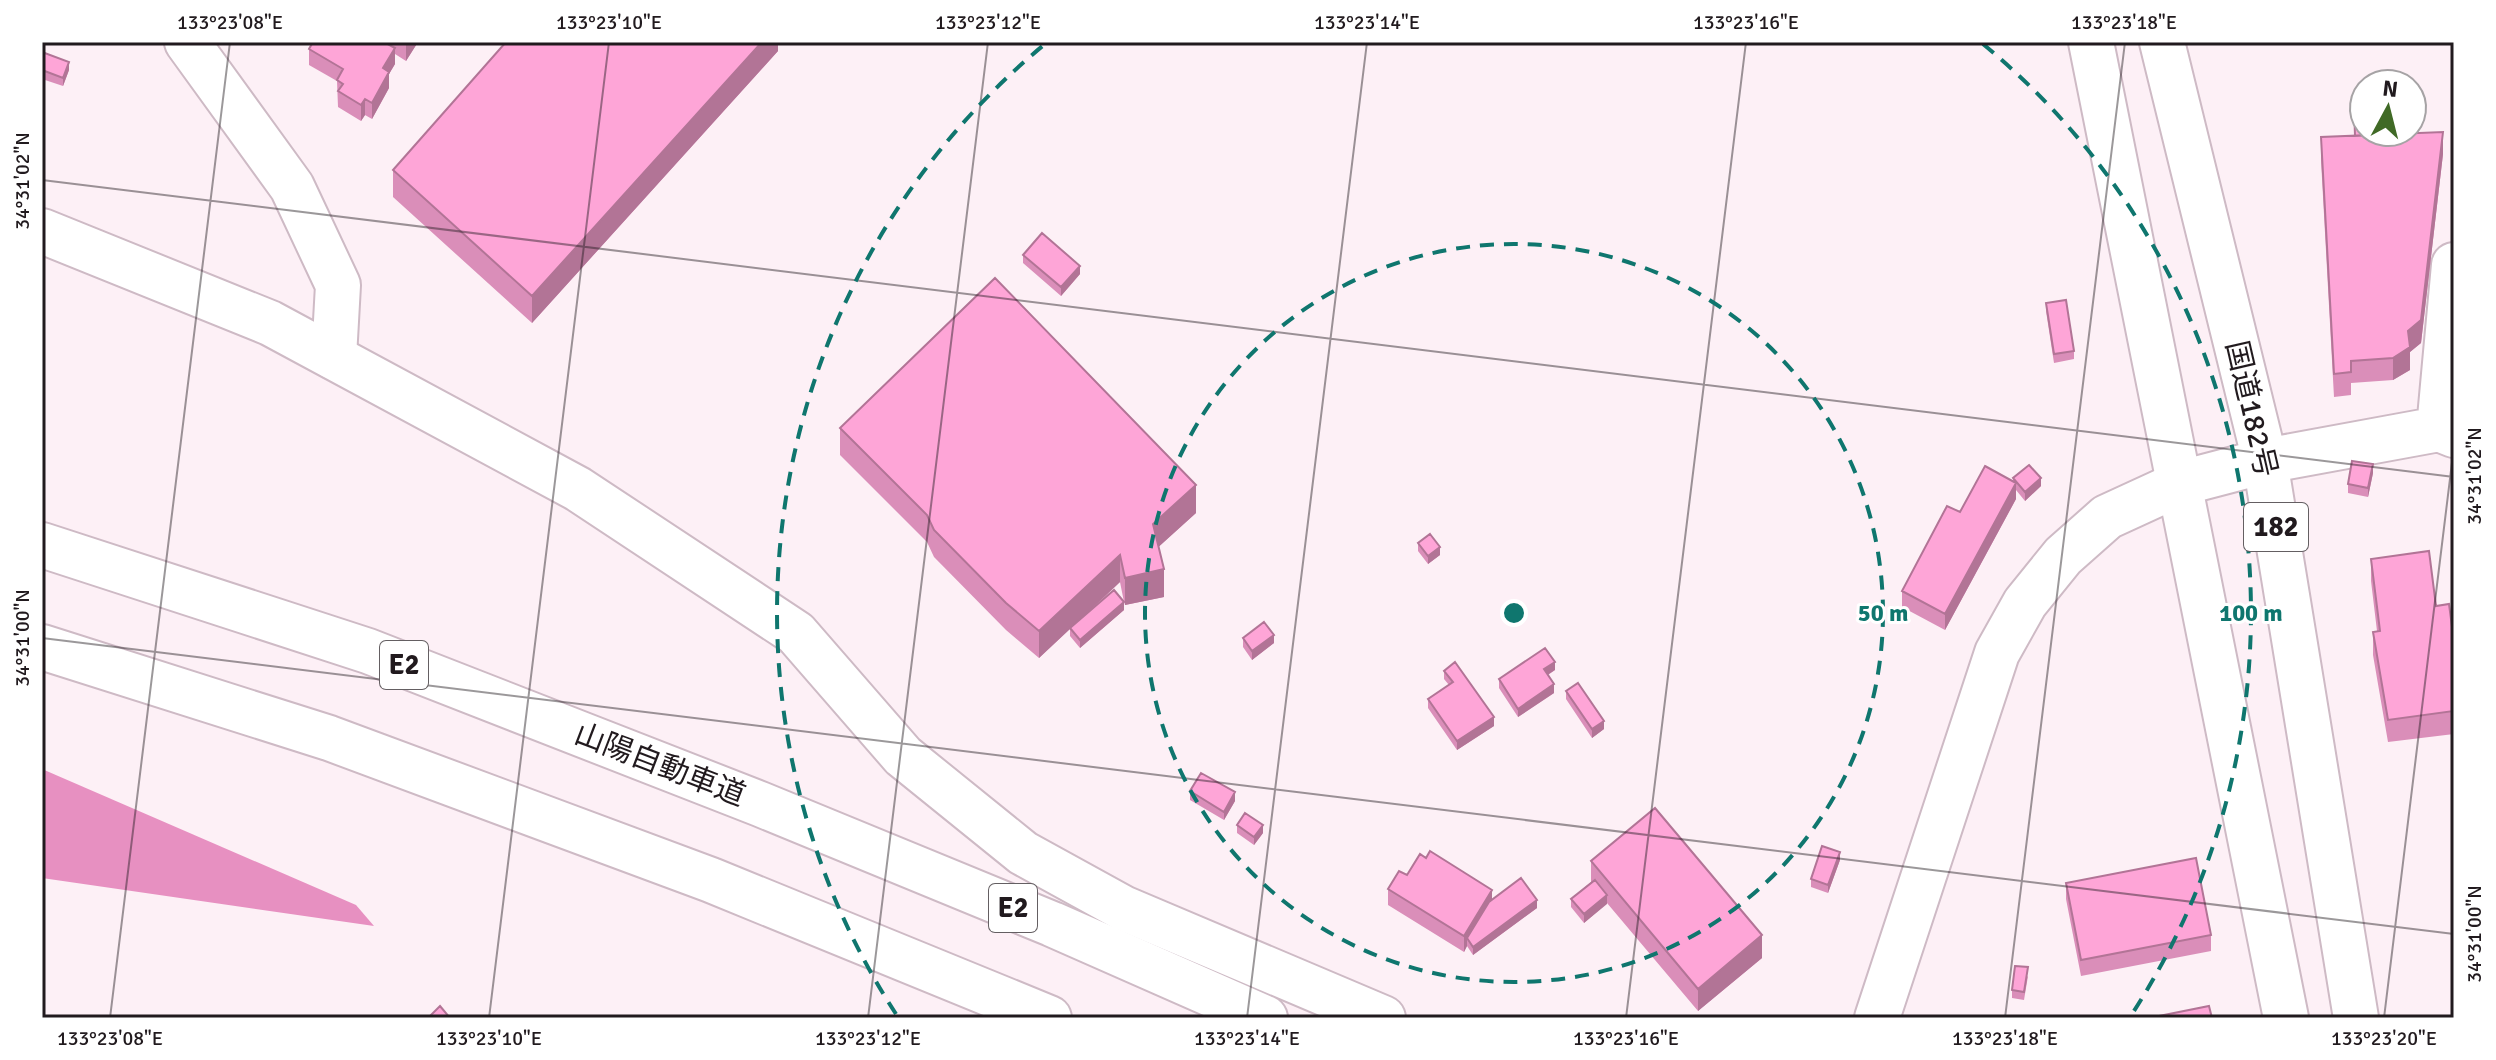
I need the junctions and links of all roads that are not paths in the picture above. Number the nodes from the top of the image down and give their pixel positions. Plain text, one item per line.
1 (187, 42) edge
2 (2091, 42) edge
3 (2162, 42) edge
4 (42, 231) edge
5 (2454, 265) edge
6 (334, 357) junction
7 (2447, 432) edge
8 (2265, 461) junction
9 (2181, 483) junction
10 (42, 545) edge
11 (42, 647) edge
12 (1049, 1018) edge
13 (1265, 1018) edge
14 (1383, 1018) edge
15 (1877, 1018) edge
16 (2286, 1018) edge
17 (2356, 1018) edge

1 - 6 main road
2 - 9 main road
3 - 8 main road, 国道182号 / 182
4 - 6 main road
5 - 7 main road
6 - 14 main road
7 - 8 main road
8 - 9 main road
8 - 17 main road, 国道182号 / 182
9 - 15 main road
9 - 16 main road
10 - 13 main road, 山陽自動車道 / E2
11 - 12 main road

